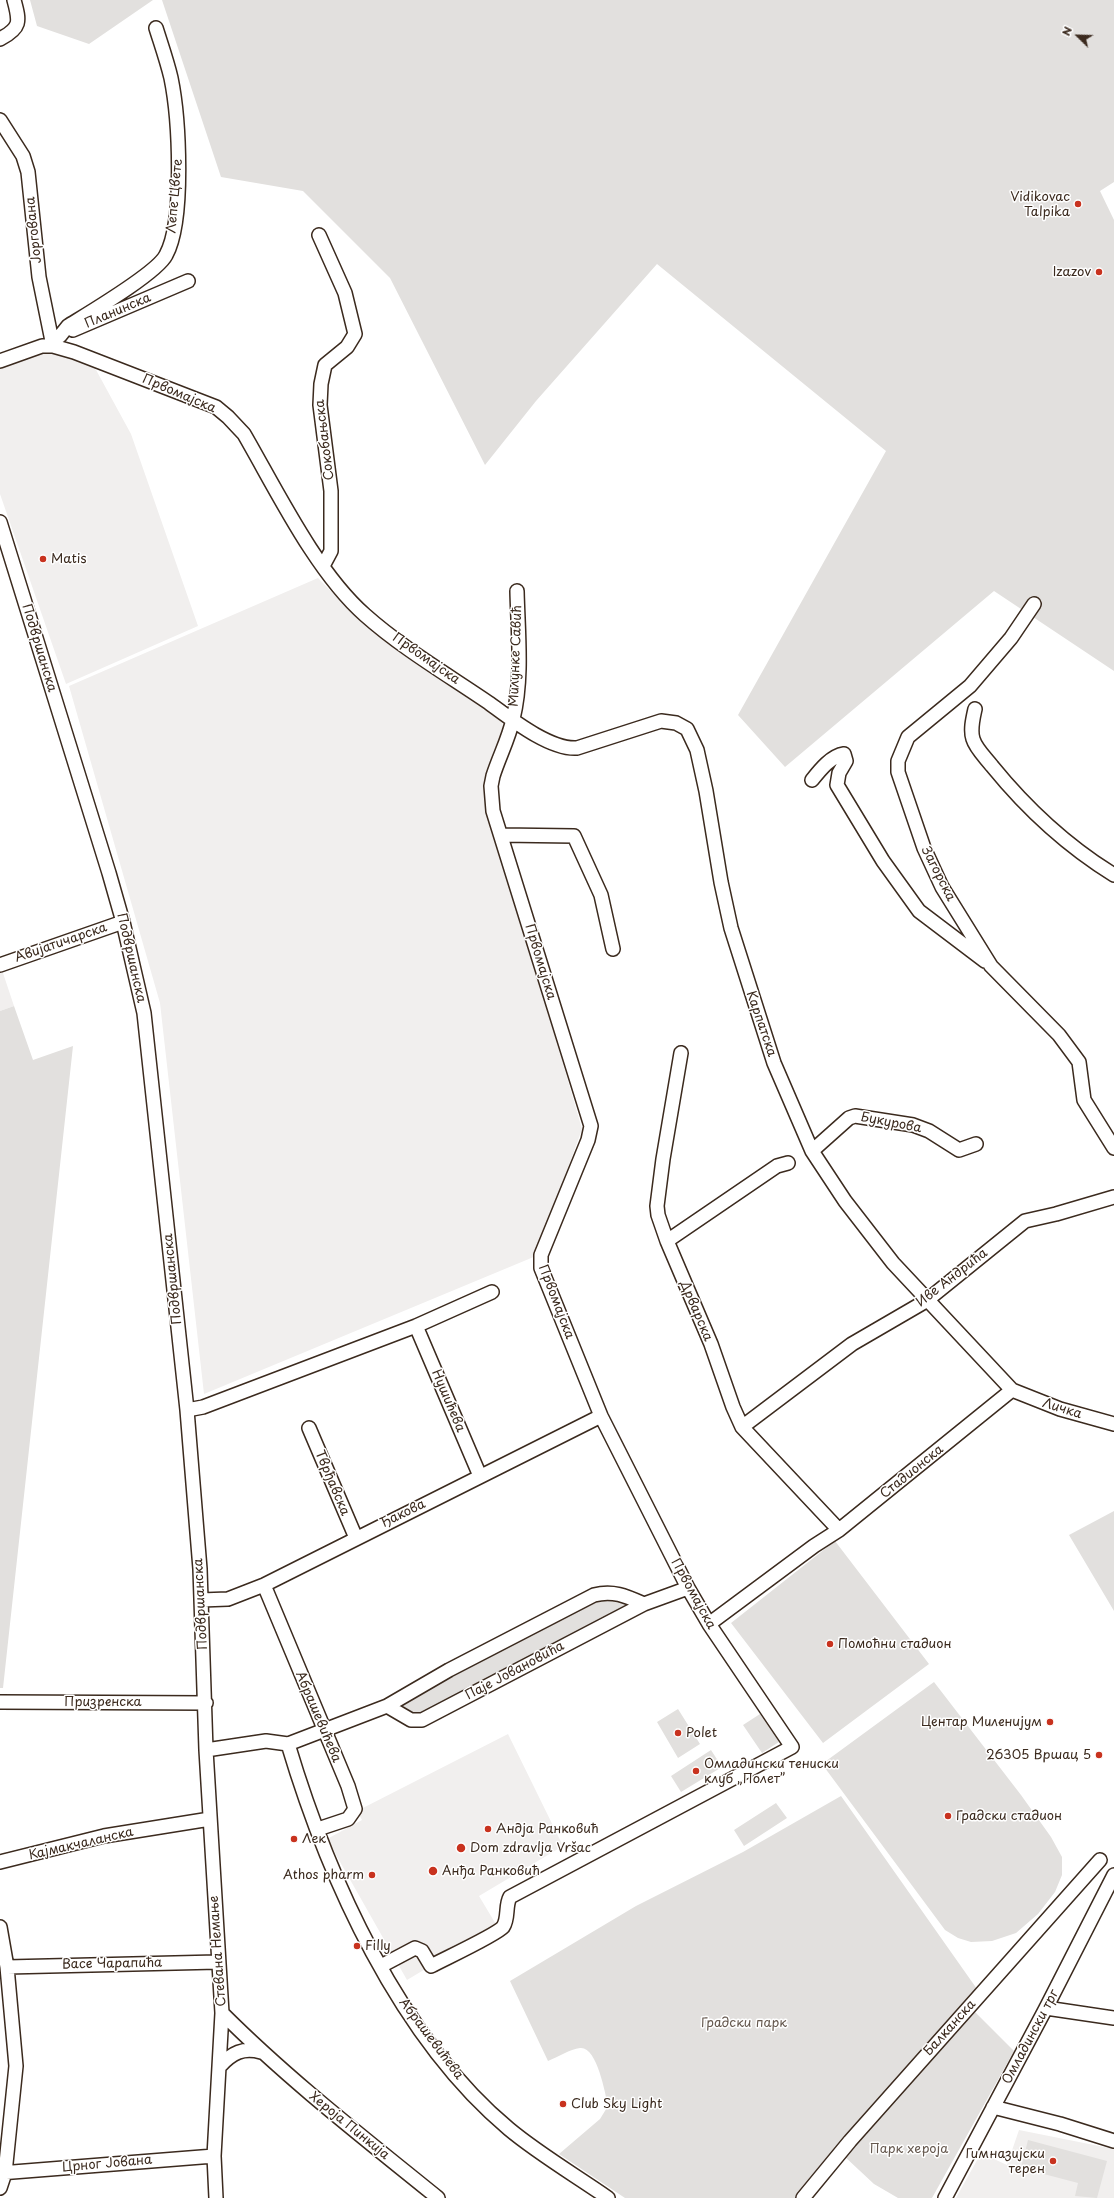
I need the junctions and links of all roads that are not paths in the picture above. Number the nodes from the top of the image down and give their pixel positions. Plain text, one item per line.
1 (14, 0) edge
2 (156, 28) dead end
3 (0, 39) edge
4 (0, 120) edge
5 (319, 235) dead end
6 (188, 281) dead end
7 (57, 341) junction
8 (0, 361) edge
9 (0, 522) edge
10 (323, 566) junction
11 (517, 591) dead end
12 (1034, 604) dead end
13 (975, 709) dead end
14 (513, 720) junction
15 (812, 780) dead end
16 (501, 835) junction
17 (1114, 875) edge
18 (123, 922) junction
19 (614, 949) dead end
20 (0, 965) edge
21 (991, 966) junction
22 (681, 1053) dead end
23 (976, 1144) dead end
24 (1114, 1148) edge
25 (812, 1151) junction
26 (788, 1163) dead end
27 (1114, 1197) edge
28 (667, 1241) junction
29 (492, 1292) dead end
30 (926, 1301) junction
31 (416, 1326) junction
32 (1012, 1390) junction
33 (187, 1410) junction
34 (601, 1416) junction
35 (1114, 1424) edge
36 (742, 1427) junction
37 (309, 1428) dead end
38 (480, 1476) junction
39 (839, 1530) junction
40 (356, 1538) junction
41 (264, 1585) junction
42 (688, 1588) junction
43 (228, 1599) junction
44 (201, 1600) junction
45 (644, 1604) junction
46 (709, 1624) junction
47 (202, 1629) junction
48 (0, 1702) edge
49 (206, 1703) junction
50 (387, 1706) junction
51 (324, 1730) junction
52 (288, 1744) junction
53 (206, 1750) junction
54 (210, 1819) junction
55 (318, 1829) junction
56 (1100, 1860) dead end
57 (0, 1862) edge
58 (1114, 1874) edge
59 (1110, 1894) edge
60 (0, 1927) edge
61 (217, 1962) junction
62 (381, 1966) junction
63 (7, 1967) junction
64 (1046, 2008) junction
65 (222, 2013) junction
66 (1114, 2018) edge
67 (261, 2052) junction
68 (220, 2066) junction
69 (993, 2108) junction
70 (1114, 2141) edge
71 (214, 2156) junction
72 (2, 2173) edge
73 (0, 2188) edge
74 (216, 2198) edge
75 (438, 2198) edge
76 (608, 2198) edge
77 (803, 2198) edge
78 (945, 2198) edge

1 - 3 street
2 - 7 street, Лепе Цвете
4 - 7 street, Јоргована
5 - 10 street, Сокобањска
6 - 7 street, Планинска
7 - 8 street
7 - 10 street, Првомајска
9 - 18 street, Подвршанска
10 - 14 street, Првомајска
11 - 14 street, Милунке Савић
12 - 21 street, Загорска
13 - 17 street
14 - 16 street, Првомајска
14 - 25 street, Карпатска
15 - 21 street
16 - 19 street
16 - 34 street, Првомајска
18 - 20 street, Авијатичарска
18 - 33 street, Подвршанска
21 - 24 street, Загорска
22 - 28 street, Дрварска
23 - 25 street, Букурова
25 - 30 street, Карпатска
26 - 28 street
27 - 30 street, Иве Андрића
28 - 36 street, Дрварска
29 - 31 street
30 - 32 street
30 - 36 street, Иве Андрића
31 - 33 street
31 - 38 street, Нушићева
32 - 35 street, Личка
32 - 39 street, Стадионска
33 - 44 street, Подвршанска
34 - 38 street, Ђакова
34 - 42 street, Првомајска
36 - 39 street, Дрварска
37 - 40 street, Тврђавска
38 - 40 street, Ђакова
39 - 46 street, Стадионска
40 - 41 street, Ђакова
41 - 43 street, Ђакова
41 - 51 street, Абрашевићева
42 - 45 street, Паје Јовановића
42 - 46 street, Првомајска
43 - 44 street, Ђакова
43 - 47 street
44 - 47 street, Подвршанска
45 - 50 street
45 - 50 street, Паје Јовановића
46 - 62 street, Првомајска
47 - 49 street, Подвршанска
48 - 49 street, Призренска
49 - 53 street, Стевана Немање
50 - 51 street
51 - 52 street
51 - 55 street, Абрашевићева
52 - 53 street
52 - 55 street, Абрашевићева
53 - 54 street, Стевана Немање
54 - 57 street, Кајмакчаланска
54 - 61 street, Стевана Немање
55 - 62 street, Абрашевићева
56 - 77 street, Балканска
58 - 59 street, Омладински трг
59 - 64 street, Омладински трг
60 - 63 street
61 - 63 street, Васе Чарапића
61 - 65 street, Стевана Немање
62 - 76 street, Абрашевићева
63 - 72 street
64 - 66 street
64 - 69 street, Омладински трг
65 - 67 street, Хероја Пинкија
65 - 68 street, Стевана Немање
67 - 68 street
67 - 75 street, Хероја Пинкија
68 - 71 street, Стевана Немање
69 - 70 street
69 - 78 street, Омладински трг
71 - 72 street, Црног Јована
71 - 74 street, Стевана Немање
72 - 73 street

